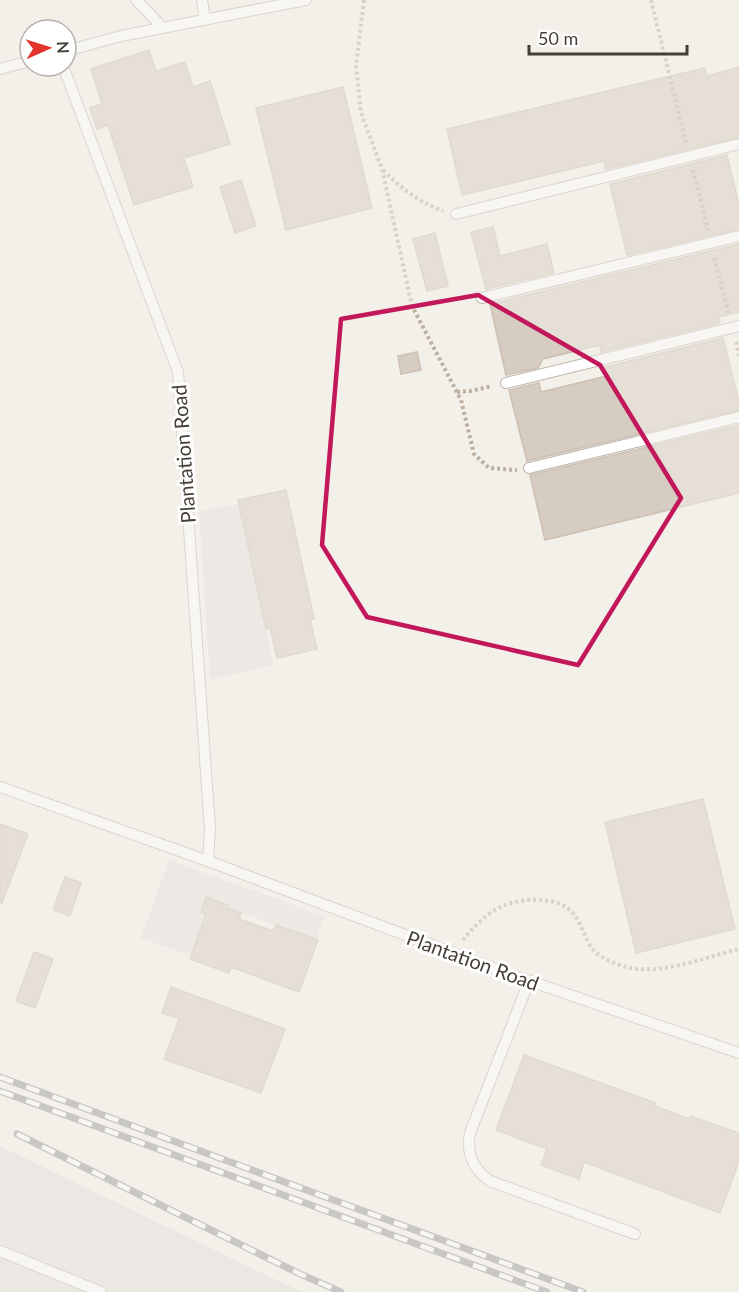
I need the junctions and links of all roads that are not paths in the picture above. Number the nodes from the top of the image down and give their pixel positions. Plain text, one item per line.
1 (136, 0) edge
2 (202, 0) edge
3 (306, 0) edge
4 (205, 20) junction
5 (163, 28) junction
6 (78, 48) edge
7 (18, 64) edge
8 (0, 69) edge
9 (68, 78) edge
10 (739, 144) edge
11 (456, 214) road end
12 (739, 236) edge
13 (482, 298) dead end
14 (735, 326) edge
15 (506, 383) road end
16 (739, 417) edge
17 (529, 468) road end
18 (0, 787) edge
19 (208, 861) junction
20 (529, 981) junction
21 (739, 1053) edge
22 (635, 1234) dead end
23 (0, 1251) edge
24 (101, 1292) edge

1 - 5 lane
2 - 4 lane
3 - 4 lane
4 - 5 lane
5 - 6 lane
7 - 8 lane
9 - 19 lane, Plantation Road
10 - 11 lane
12 - 13 lane
14 - 15 lane
16 - 17 lane
18 - 19 lane, Plantation Road
19 - 20 lane, Plantation Road
20 - 21 lane, Plantation Road
20 - 22 lane
23 - 24 lane

